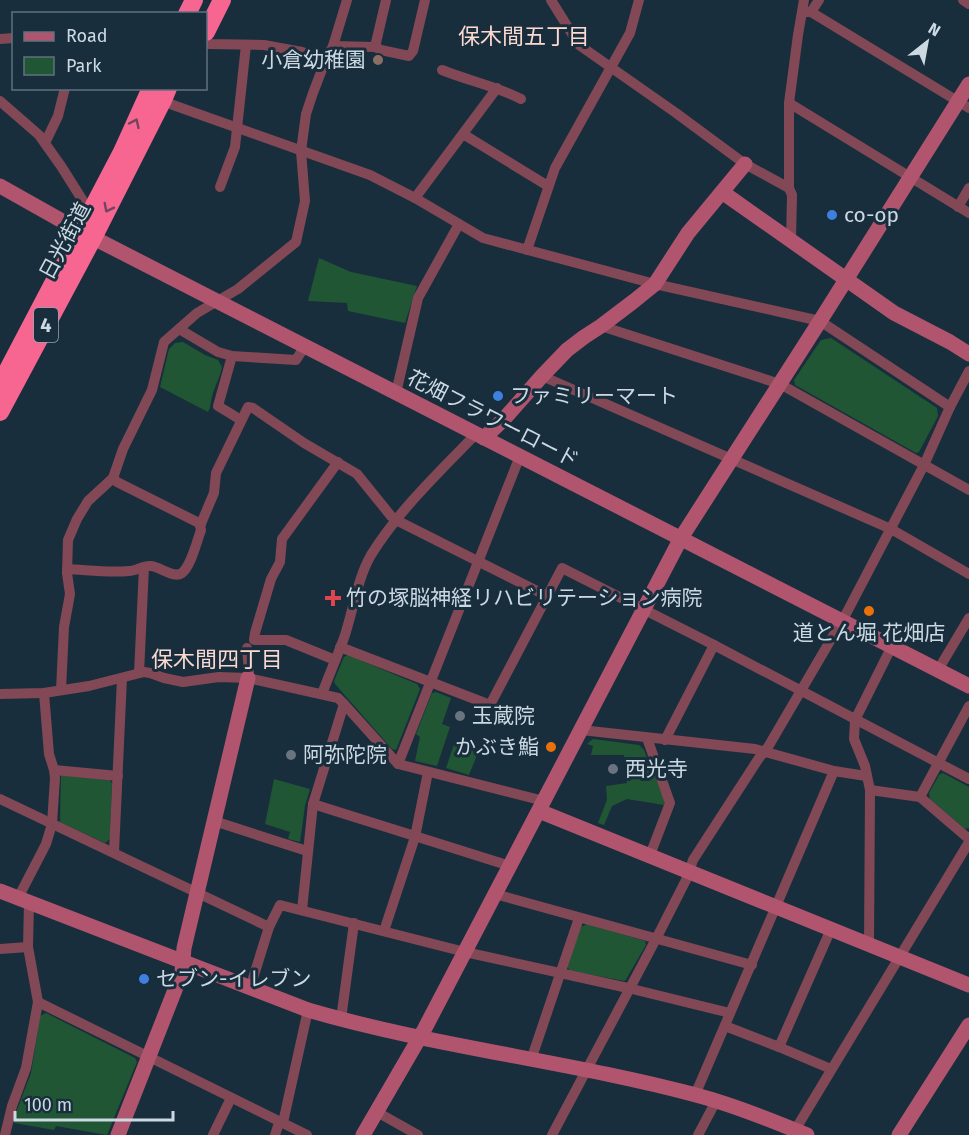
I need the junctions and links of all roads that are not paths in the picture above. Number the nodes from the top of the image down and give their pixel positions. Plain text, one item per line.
1 (222, 0) edge
2 (346, 0) edge
3 (386, 0) edge
4 (425, 0) edge
5 (551, 0) edge
6 (639, 0) edge
7 (804, 0) edge
8 (819, 0) edge
9 (963, 0) edge
10 (969, 4) edge
11 (807, 12) junction
12 (207, 30) edge
13 (207, 43) edge
14 (246, 45) junction
15 (333, 46) junction
16 (375, 47) junction
17 (326, 59) junction
18 (611, 68) junction
19 (442, 70) dead end
20 (969, 84) edge
21 (497, 88) junction
22 (64, 90) edge
23 (163, 91) edge
24 (521, 99) dead end
25 (0, 101) edge
26 (789, 104) junction
27 (964, 105) edge
28 (236, 128) junction
29 (463, 134) junction
30 (45, 142) junction
31 (301, 151) junction
32 (745, 164) junction
33 (910, 177) junction
34 (0, 186) edge
35 (549, 186) junction
36 (220, 187) dead end
37 (789, 188) junction
38 (969, 188) edge
39 (722, 192) junction
40 (415, 198) junction
41 (958, 207) junction
42 (90, 212) junction
43 (969, 213) edge
44 (459, 225) junction
45 (86, 235) junction
46 (791, 241) junction
47 (527, 250) junction
48 (846, 280) junction
49 (655, 284) junction
50 (218, 302) junction
51 (820, 321) junction
52 (601, 326) junction
53 (179, 329) junction
54 (305, 346) junction
55 (969, 354) edge
56 (232, 356) junction
57 (969, 371) edge
58 (542, 376) junction
59 (0, 384) edge
60 (780, 384) junction
61 (396, 393) junction
62 (950, 407) junction
63 (0, 412) edge
64 (241, 420) junction
65 (480, 436) junction
66 (520, 456) junction
67 (731, 459) junction
68 (339, 462) junction
69 (924, 465) junction
70 (113, 478) junction
71 (969, 490) edge
72 (396, 520) junction
73 (201, 524) junction
74 (891, 530) junction
75 (681, 538) junction
76 (478, 561) junction
77 (144, 567) junction
78 (68, 569) junction
79 (969, 574) edge
80 (547, 596) junction
81 (643, 609) junction
82 (969, 618) edge
83 (842, 621) junction
84 (714, 645) junction
85 (892, 646) junction
86 (340, 647) junction
87 (247, 648) dead end
88 (335, 660) junction
89 (938, 670) junction
90 (139, 674) junction
91 (122, 678) junction
92 (248, 678) junction
93 (430, 681) junction
94 (969, 686) edge
95 (62, 690) junction
96 (801, 691) junction
97 (44, 693) junction
98 (0, 694) edge
99 (322, 694) junction
100 (344, 704) junction
101 (969, 706) edge
102 (855, 720) junction
103 (581, 730) junction
104 (647, 738) junction
105 (665, 740) junction
106 (765, 751) junction
107 (938, 763) junction
108 (398, 764) junction
109 (54, 770) junction
110 (834, 771) junction
111 (428, 772) junction
112 (118, 776) junction
113 (866, 776) junction
114 (969, 779) edge
115 (870, 790) junction
116 (920, 797) junction
117 (0, 799) edge
118 (313, 804) junction
119 (541, 806) junction
120 (214, 821) junction
121 (52, 824) junction
122 (415, 837) junction
123 (969, 841) edge
124 (307, 851) junction
125 (114, 852) junction
126 (650, 855) junction
127 (510, 866) junction
128 (689, 871) junction
129 (0, 891) edge
130 (197, 894) junction
131 (495, 894) junction
132 (24, 900) junction
133 (775, 907) junction
134 (302, 910) junction
135 (579, 918) junction
136 (354, 923) junction
137 (269, 927) junction
138 (831, 929) junction
139 (384, 931) junction
140 (656, 939) junction
141 (869, 944) junction
142 (28, 947) junction
143 (0, 949) edge
144 (465, 952) junction
145 (899, 956) junction
146 (182, 962) junction
147 (752, 965) junction
148 (560, 973) junction
149 (969, 985) edge
150 (250, 988) junction
151 (628, 988) junction
152 (38, 1002) junction
153 (308, 1010) junction
154 (730, 1013) junction
155 (341, 1019) junction
156 (969, 1025) edge
157 (725, 1026) junction
158 (420, 1038) junction
159 (779, 1047) junction
160 (149, 1056) junction
161 (531, 1060) junction
162 (831, 1069) junction
163 (585, 1070) junction
164 (695, 1095) junction
165 (231, 1098) junction
166 (716, 1101) junction
167 (377, 1112) junction
168 (282, 1122) junction
169 (798, 1133) edge
170 (5, 1135) edge
171 (118, 1135) edge
172 (213, 1135) edge
173 (275, 1135) edge
174 (307, 1135) edge
175 (363, 1135) edge
176 (418, 1135) edge
177 (552, 1135) edge
178 (698, 1135) edge
179 (900, 1135) edge

1 - 12 highway
2 - 15 street
3 - 16 street
4 - 16 street
5 - 18 street
6 - 18 street
7 - 11 street
8 - 11 street
9 - 10 street
11 - 26 street
11 - 27 street
13 - 14 street
14 - 17 street
14 - 28 street
15 - 16 street
15 - 17 street
17 - 31 street
18 - 32 street
18 - 35 street
19 - 21 street
20 - 27 street
21 - 24 street
21 - 29 street
22 - 30 street
23 - 28 street
42 -> 23 highway, 日光街道 / 4
23 -> 45 highway, 日光街道 / 4
25 - 30 street
26 - 33 street
26 - 37 street
27 - 33 street
28 - 31 street
28 - 36 street
29 - 35 street
29 - 40 street
30 - 42 street
31 - 40 street
31 - 50 street
32 - 37 street
32 - 39 street
33 - 41 street
33 - 48 street
34 - 45 street, 花畑フラワーロード
35 - 47 street
37 - 46 street
38 - 41 street
39 - 46 street
39 - 49 street
40 - 44 street
41 - 43 street
42 - 45 highway, 日光街道 / 4
44 - 47 street
44 - 61 street
45 - 50 street, 花畑フラワーロード
45 - 59 highway, 日光街道 / 4
45 - 63 highway, 日光街道 / 4
46 - 48 street
47 - 49 street
48 - 51 street
48 - 55 street
49 - 51 street
49 - 52 street
50 - 53 street
50 - 54 street, 花畑フラワーロード
51 - 60 street
51 - 62 street
52 - 58 street
52 - 60 street
53 - 56 street
53 - 70 street
54 - 56 street
54 - 61 street, 花畑フラワーロード
56 - 64 street
57 - 62 street
58 - 65 street
58 - 67 street
60 - 67 street
60 - 69 street
61 - 65 street, 花畑フラワーロード
62 - 69 street
64 - 68 street
64 - 73 street
65 - 66 street, 花畑フラワーロード
65 - 72 street
66 - 75 street, 花畑フラワーロード
66 - 76 street
67 - 74 street
67 - 75 street
68 - 72 street
68 - 88 street
69 - 71 street
69 - 74 street
70 - 73 street
70 - 78 street
72 - 76 street
72 - 86 street
73 - 77 street
74 - 79 street
74 - 83 street
75 - 81 street
75 - 83 street, 花畑フラワーロード
76 - 80 street
76 - 93 street
77 - 78 street
77 - 90 street
78 - 95 street
80 - 81 street
80 - 93 street
81 - 84 street
81 - 103 street
82 - 89 street
83 - 85 street, 花畑フラワーロード
83 - 96 street
84 - 96 street
84 - 105 street
85 - 89 street, 花畑フラワーロード
85 - 102 street
86 - 88 street
86 - 93 street
87 - 92 street
88 - 99 street
89 - 94 street, 花畑フラワーロード
90 - 91 street
90 - 92 street
91 - 95 street
91 - 112 street
92 - 99 street
92 - 120 street
93 - 108 street
95 - 97 street
96 - 102 street
96 - 106 street
97 - 98 street
97 - 109 street
99 - 100 street
100 - 108 street
100 - 118 street
101 - 107 street
102 - 107 street
102 - 113 street
103 - 104 street
103 - 119 street
104 - 105 street
104 - 126 street
105 - 106 street
106 - 110 street
106 - 128 street
107 - 114 street
107 - 116 street
108 - 111 street
109 - 112 street
109 - 121 street
110 - 113 street
110 - 133 street
111 - 119 street
111 - 122 street
112 - 125 street
113 - 115 street
115 - 116 street
115 - 141 street
116 - 123 street
117 - 121 street
118 - 122 street
118 - 124 street
119 - 126 street
119 - 127 street
120 - 124 street
120 - 130 street
121 - 125 street
121 - 132 street
122 - 127 street
122 - 139 street
123 - 145 street
124 - 134 street
125 - 130 street
126 - 128 street
127 - 131 street
128 - 133 street
128 - 140 street
129 - 132 street
130 - 137 street
130 - 146 street
131 - 135 street
131 - 144 street
132 - 142 street
132 - 146 street
133 - 138 street
133 - 147 street
134 - 136 street
134 - 137 street
135 - 140 street
135 - 148 street
136 - 139 street
136 - 155 street
137 - 150 street
138 - 141 street
138 - 159 street
139 - 144 street
140 - 147 street
140 - 151 street
141 - 145 street
142 - 143 street
142 - 152 street
144 - 148 street
144 - 158 street
145 - 149 street
145 - 162 street
146 - 150 street
146 - 160 street
147 - 154 street
148 - 151 street
148 - 161 street
150 - 153 street
151 - 154 street
151 - 163 street
152 - 160 street
152 - 170 street
153 - 155 street
153 - 168 street
154 - 157 street
155 - 158 street
156 - 179 street
157 - 159 street
157 - 164 street
158 - 161 street
158 - 167 street
159 - 162 street
160 - 165 street
160 - 171 street
161 - 163 street
162 - 169 street
163 - 164 street
163 - 177 street
164 - 166 street
165 - 168 street
165 - 172 street
166 - 169 street
166 - 178 street
167 - 175 street
167 - 176 street
168 - 173 street
168 - 174 street

